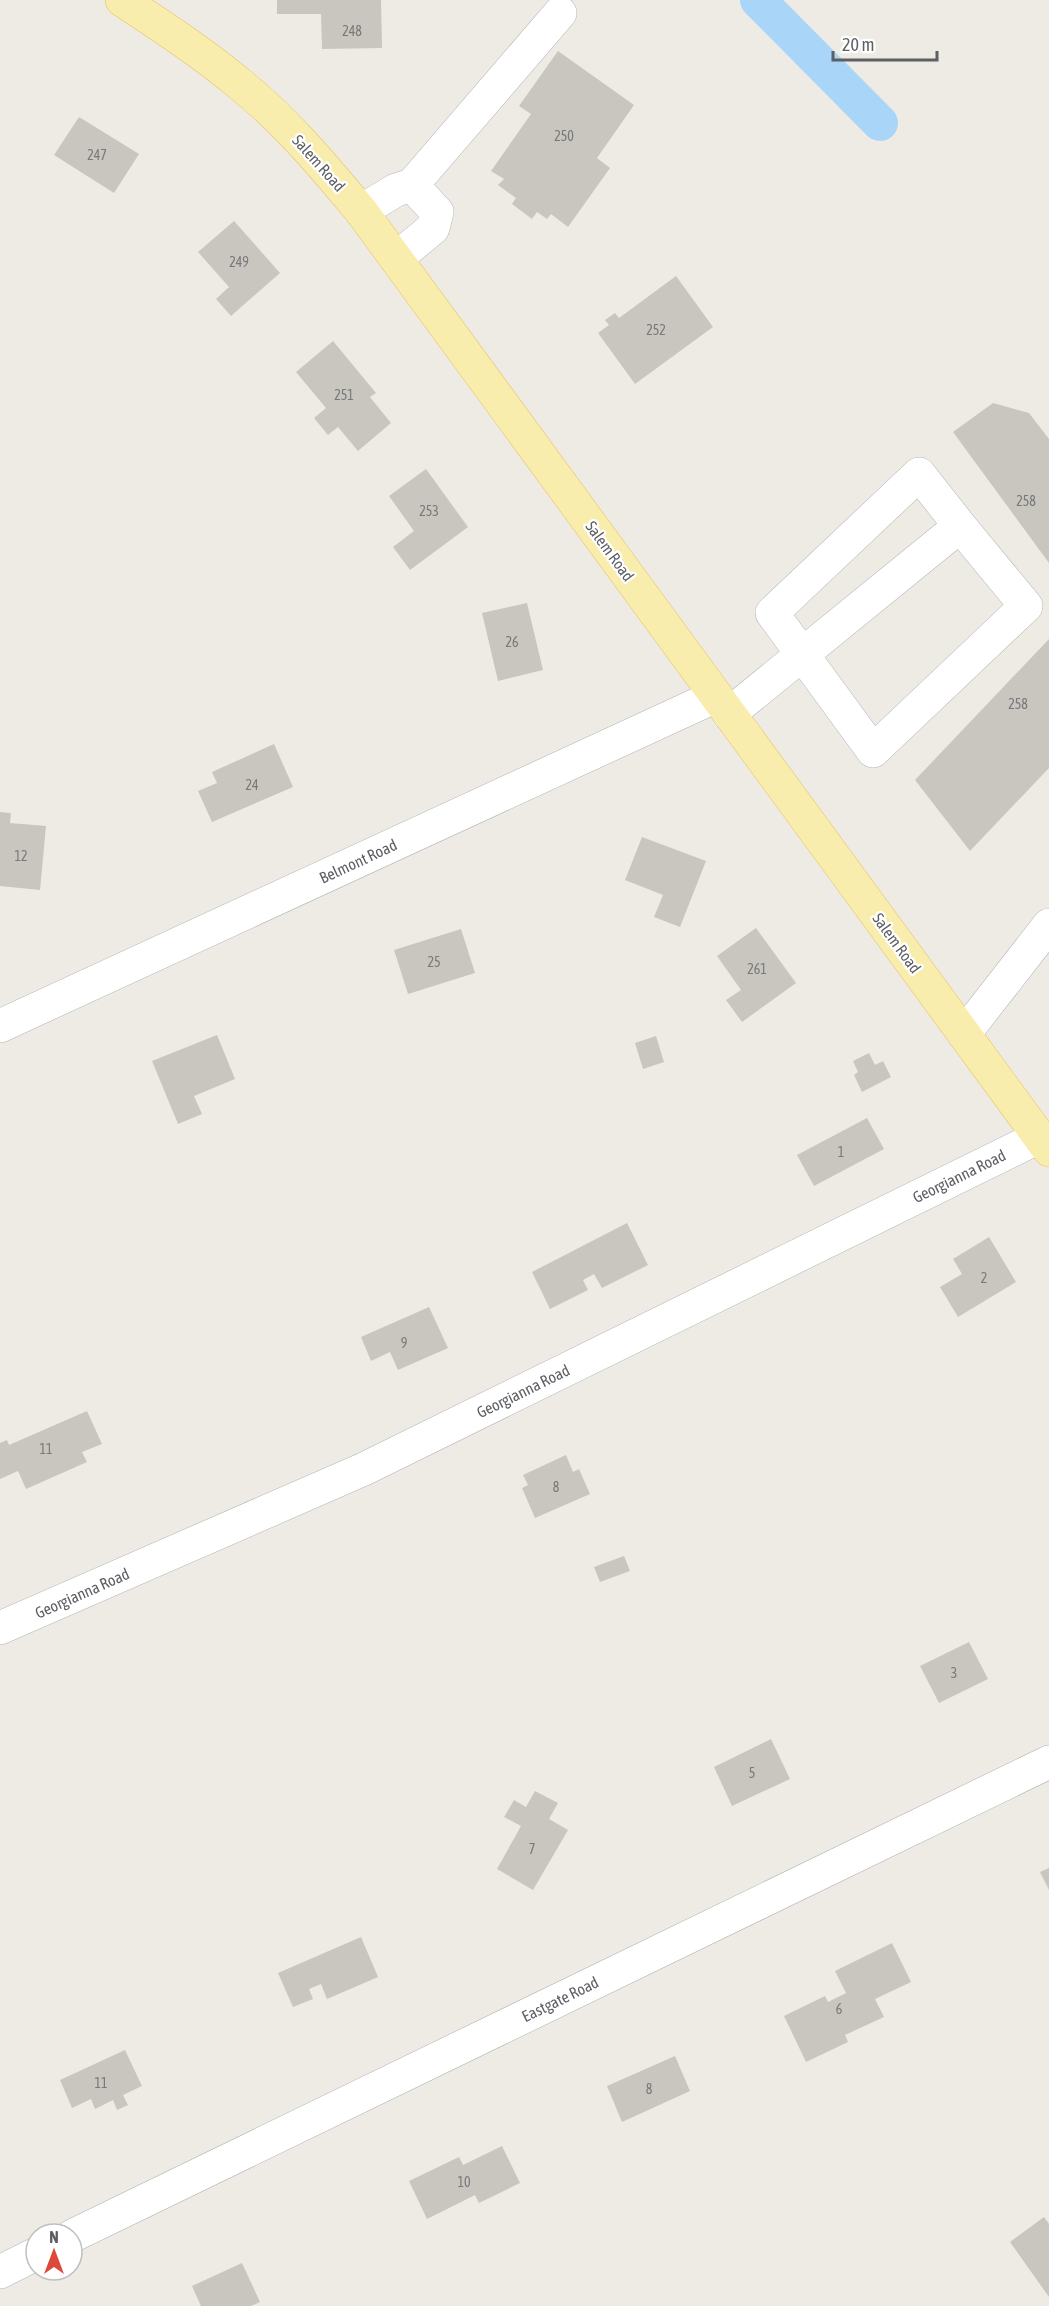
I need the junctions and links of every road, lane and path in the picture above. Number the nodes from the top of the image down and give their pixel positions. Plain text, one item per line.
1 (122, 0) edge
2 (560, 13) dead end
3 (412, 185) junction
4 (361, 211) junction
5 (398, 258) junction
6 (960, 526) junction
7 (802, 655) junction
8 (722, 705) junction
9 (1049, 925) edge
10 (0, 1026) edge
11 (964, 1034) junction
12 (1044, 1143) edge
13 (0, 1628) edge
14 (1049, 1762) edge
15 (84, 2230) edge
16 (24, 2260) edge
17 (0, 2272) edge

1 - 4 main road, Salem Road
2 - 3 street
3 - 4 street
3 - 5 street
4 - 5 main road, Salem Road
5 - 8 main road, Salem Road
6 - 7 street, Belmont Road
6 - 7 street
6 - 7 street
7 - 8 street, Belmont Road
8 - 10 street, Belmont Road
8 - 11 main road, Salem Road
9 - 11 street
11 - 12 main road, Salem Road
12 - 13 street, Georgianna Road
14 - 15 street, Eastgate Road
16 - 17 street

